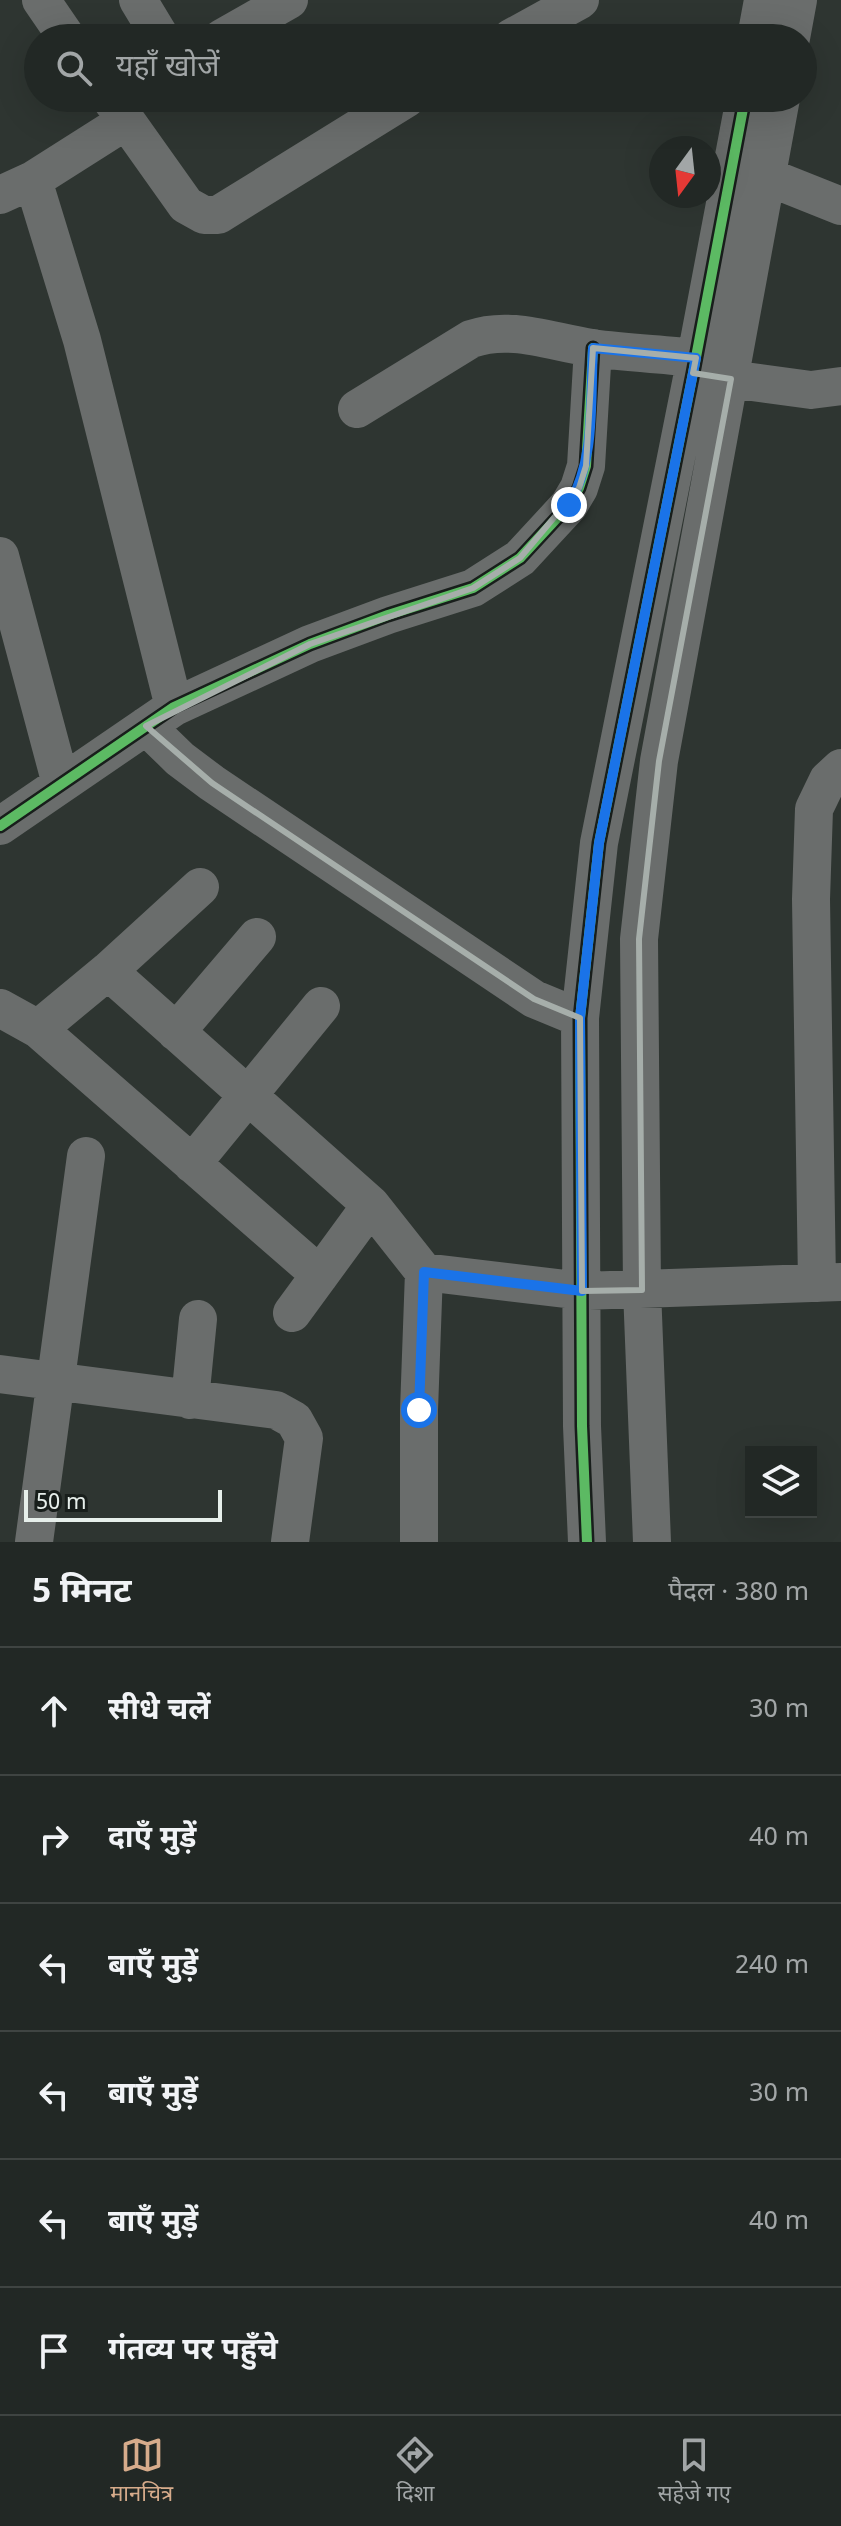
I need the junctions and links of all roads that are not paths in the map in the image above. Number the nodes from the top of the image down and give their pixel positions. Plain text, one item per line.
1 (41, 0) edge
2 (138, 0) edge
3 (289, 0) edge
4 (580, 0) edge
5 (763, 0) edge
6 (798, 0) edge
7 (57, 24) edge
8 (153, 24) edge
9 (247, 24) edge
10 (536, 24) edge
11 (759, 24) edge
12 (794, 24) edge
13 (114, 112) edge
14 (120, 112) edge
15 (384, 112) edge
16 (742, 112) edge
17 (779, 112) edge
18 (768, 177) junction
19 (17, 188) edge
20 (841, 206) edge
21 (593, 348) junction
22 (695, 366) junction
23 (731, 379) junction
24 (841, 386) edge
25 (357, 409) dead end
26 (0, 556) edge
27 (160, 716) junction
28 (841, 768) edge
29 (61, 784) junction
30 (0, 826) edge
31 (200, 887) dead end
32 (257, 937) dead end
33 (108, 971) junction
34 (321, 1006) dead end
35 (0, 1008) edge
36 (580, 1018) junction
37 (38, 1029) junction
38 (176, 1032) junction
39 (248, 1096) junction
40 (86, 1156) dead end
41 (192, 1164) junction
42 (371, 1205) junction
43 (424, 1272) junction
44 (320, 1275) junction
45 (829, 1283) edge
46 (642, 1290) junction
47 (582, 1291) junction
48 (292, 1313) dead end
49 (198, 1319) dead end
50 (0, 1374) edge
51 (54, 1380) junction
52 (190, 1400) junction
53 (34, 1542) edge
54 (290, 1542) edge
55 (419, 1542) edge
56 (587, 1542) edge
57 (652, 1542) edge

1 - 7 street
2 - 8 street
3 - 9 street
4 - 10 street
5 - 11 street
6 - 12 street
13 - 19 street
14 - 15 street
16 - 22 street
17 - 18 street
18 - 20 street
18 - 23 street
19 - 27 street
21 - 22 street
21 - 25 street
21 - 27 street
22 - 23 street
22 - 36 street
23 - 24 street
23 - 46 street
26 - 29 street
27 - 29 street
27 - 36 street
28 - 45 street
29 - 30 street
31 - 33 street
32 - 38 street
33 - 37 street
33 - 38 street
34 - 39 street
35 - 37 street
36 - 47 street
37 - 41 street
38 - 39 street
39 - 41 street
39 - 42 street
40 - 51 street
41 - 44 street
42 - 43 street
42 - 44 street
43 - 47 street
43 - 55 street
44 - 48 street
45 - 46 street
46 - 47 street
46 - 57 street
47 - 56 street
49 - 52 street
50 - 51 street
51 - 52 street
51 - 53 street
52 - 54 street

